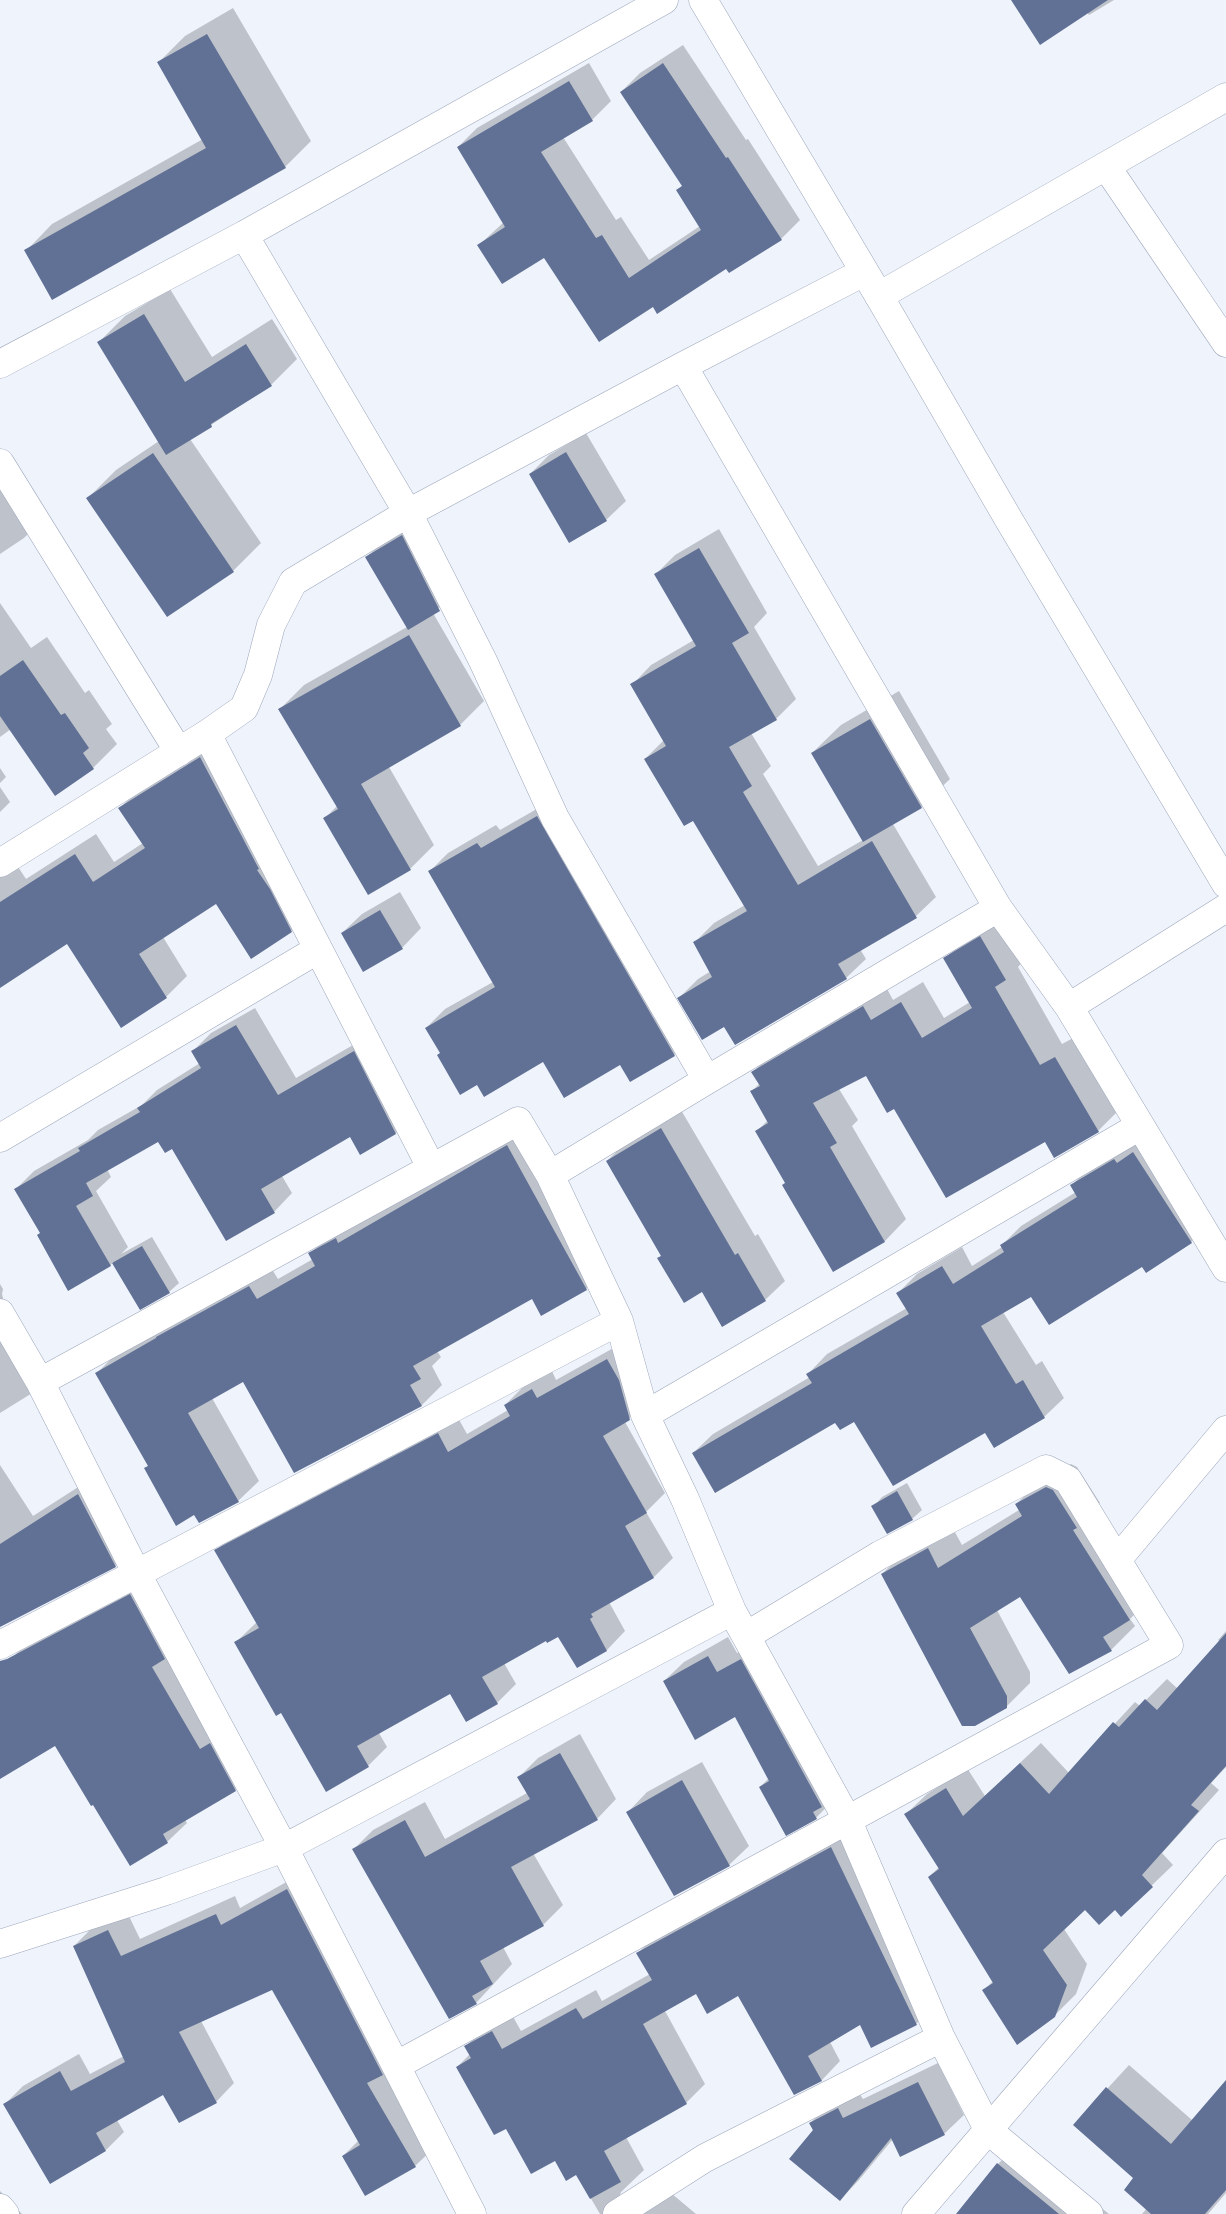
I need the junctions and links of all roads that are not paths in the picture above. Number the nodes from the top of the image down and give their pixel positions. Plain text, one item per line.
1 (664, 0) edge
2 (703, 0) edge
3 (1226, 97) edge
4 (1106, 166) junction
5 (244, 235) junction
6 (864, 272) junction
7 (879, 296) junction
8 (1226, 343) edge
9 (0, 364) edge
10 (683, 366) junction
11 (0, 464) edge
12 (408, 512) junction
13 (207, 734) junction
14 (179, 752) junction
15 (0, 863) edge
16 (1226, 884) edge
17 (998, 908) junction
18 (1226, 908) edge
19 (317, 950) junction
20 (1069, 1006) junction
21 (707, 1080) junction
22 (1140, 1126) junction
23 (0, 1138) edge
24 (431, 1167) junction
25 (550, 1176) junction
26 (1226, 1268) edge
27 (0, 1314) edge
28 (620, 1321) junction
29 (40, 1382) junction
30 (645, 1415) junction
31 (1226, 1430) edge
32 (1117, 1560) junction
33 (137, 1574) junction
34 (732, 1610) junction
35 (746, 1636) junction
36 (0, 1645) edge
37 (847, 1820) junction
38 (284, 1848) junction
39 (1226, 1853) edge
40 (0, 1944) edge
41 (940, 2038) junction
42 (397, 2065) junction
43 (989, 2131) junction
44 (0, 2208) edge
45 (5, 2214) edge
46 (472, 2214) edge
47 (617, 2214) edge
48 (916, 2214) edge
49 (1088, 2214) edge

1 - 5 street
2 - 6 street
3 - 4 street
4 - 7 street
4 - 8 street
5 - 9 street
5 - 12 street
6 - 7 street
6 - 10 street
7 - 16 street
10 - 12 street
10 - 17 street
11 - 14 street
12 - 13 street
12 - 21 street
13 - 14 street
13 - 19 street
14 - 15 street
17 - 20 street
17 - 21 street
18 - 20 street
19 - 23 street
19 - 24 street
20 - 22 street
21 - 25 street
22 - 26 street
22 - 30 street
24 - 25 street
24 - 29 street
25 - 28 street
27 - 29 street
28 - 30 street
28 - 33 street
29 - 33 street
30 - 34 street
31 - 32 street
32 - 35 street
32 - 37 street
33 - 36 street
33 - 38 street
34 - 35 street
34 - 38 street
35 - 37 street
37 - 41 street
37 - 42 street
38 - 40 street
38 - 42 street
39 - 43 street
41 - 43 street
41 - 47 street
42 - 46 street
43 - 48 street
43 - 49 street
44 - 45 street

